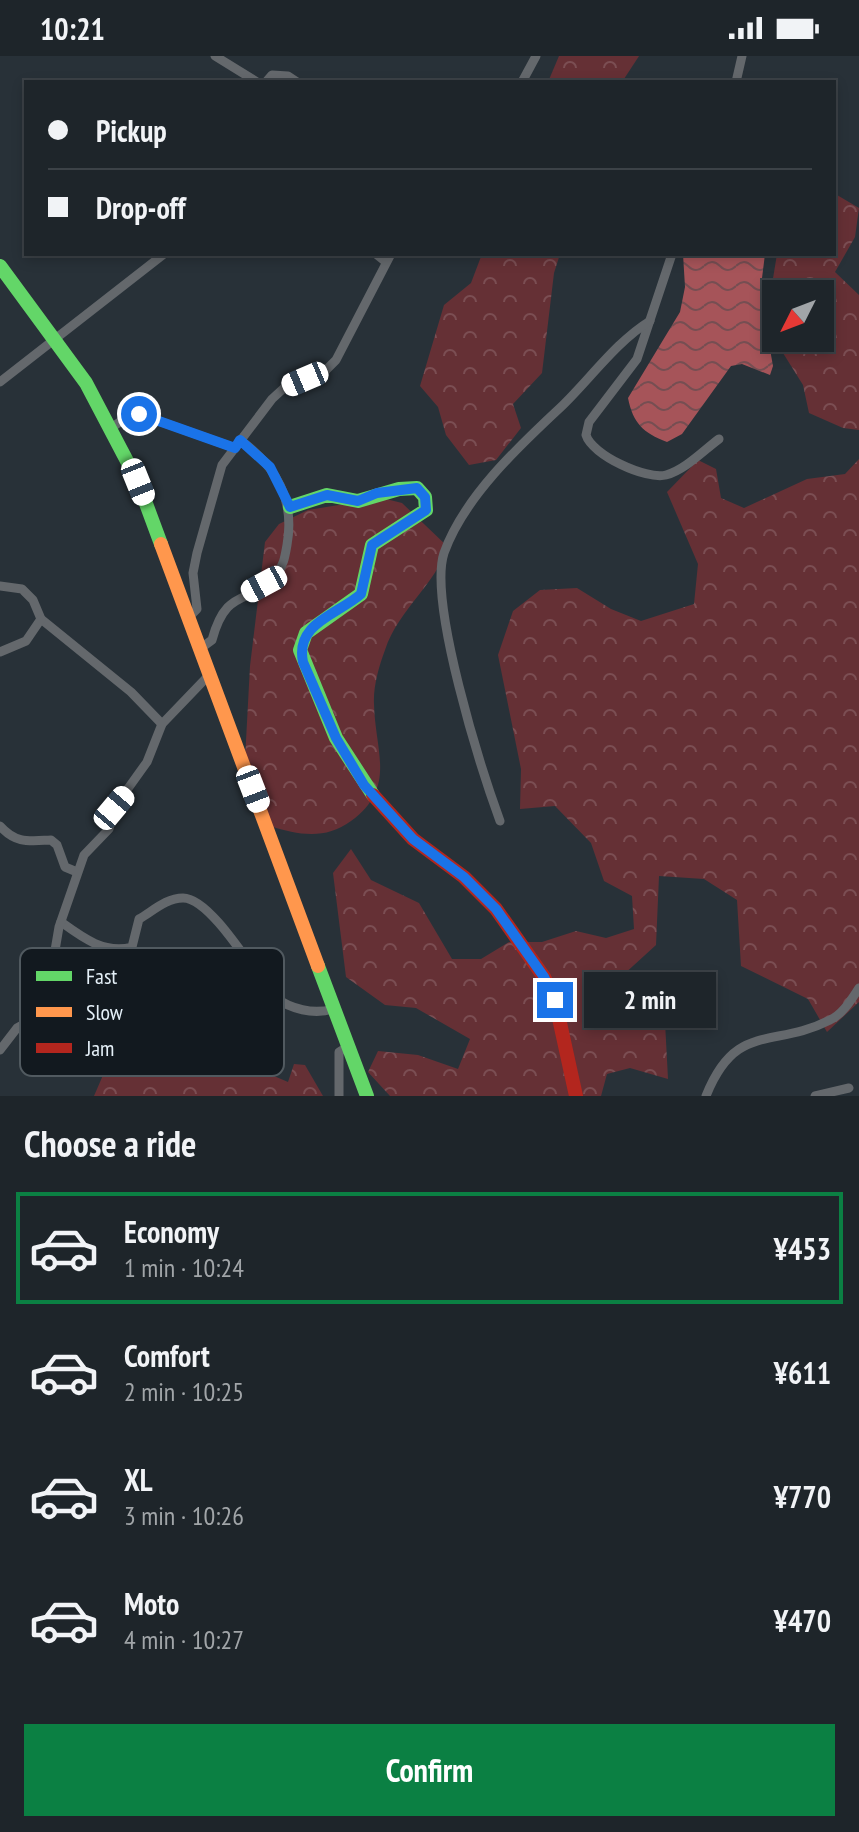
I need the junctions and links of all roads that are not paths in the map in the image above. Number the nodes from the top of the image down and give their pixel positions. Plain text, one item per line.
1 (215, 56) edge
2 (536, 56) edge
3 (742, 56) edge
4 (254, 80) edge
5 (268, 80) edge
6 (294, 80) edge
7 (523, 80) edge
8 (736, 80) edge
9 (161, 256) edge
10 (671, 256) edge
11 (388, 258) edge
12 (0, 266) edge
13 (650, 321) junction
14 (55, 338) junction
15 (0, 382) edge
16 (111, 428) junction
17 (719, 439) dead end
18 (238, 444) junction
19 (290, 507) junction
20 (0, 586) edge
21 (189, 617) junction
22 (41, 619) junction
23 (201, 648) junction
24 (0, 652) edge
25 (210, 674) junction
26 (162, 724) junction
27 (500, 821) dead end
28 (0, 826) edge
29 (77, 872) junction
30 (61, 922) junction
31 (57, 948) edge
32 (115, 948) edge
33 (128, 948) edge
34 (236, 948) edge
35 (859, 988) edge
36 (284, 1004) edge
37 (333, 1009) junction
38 (20, 1026) edge
39 (347, 1047) junction
40 (0, 1050) edge
41 (859, 1082) edge
42 (849, 1088) junction
43 (339, 1096) edge
44 (367, 1096) edge
45 (576, 1096) edge
46 (706, 1096) edge
47 (815, 1096) edge
48 (839, 1096) edge

1 - 4 street
2 - 7 street
3 - 8 street
5 - 6 street
9 - 14 street
10 - 13 street
11 - 18 street
12 - 14 street
13 - 17 street
13 - 27 street
14 - 15 street
14 - 16 street
16 - 18 street
16 - 21 street
18 - 19 street
18 - 21 street
19 - 23 street
19 - 45 street
20 - 22 street
21 - 23 street
22 - 24 street
22 - 26 street
23 - 25 street
25 - 26 street
25 - 37 street
26 - 29 street
28 - 29 street
29 - 30 street
30 - 31 street
30 - 32 street
33 - 34 street
35 - 46 street
36 - 37 street
37 - 39 street
38 - 40 street
39 - 43 street
39 - 44 street
41 - 42 street
42 - 47 street
42 - 48 street

